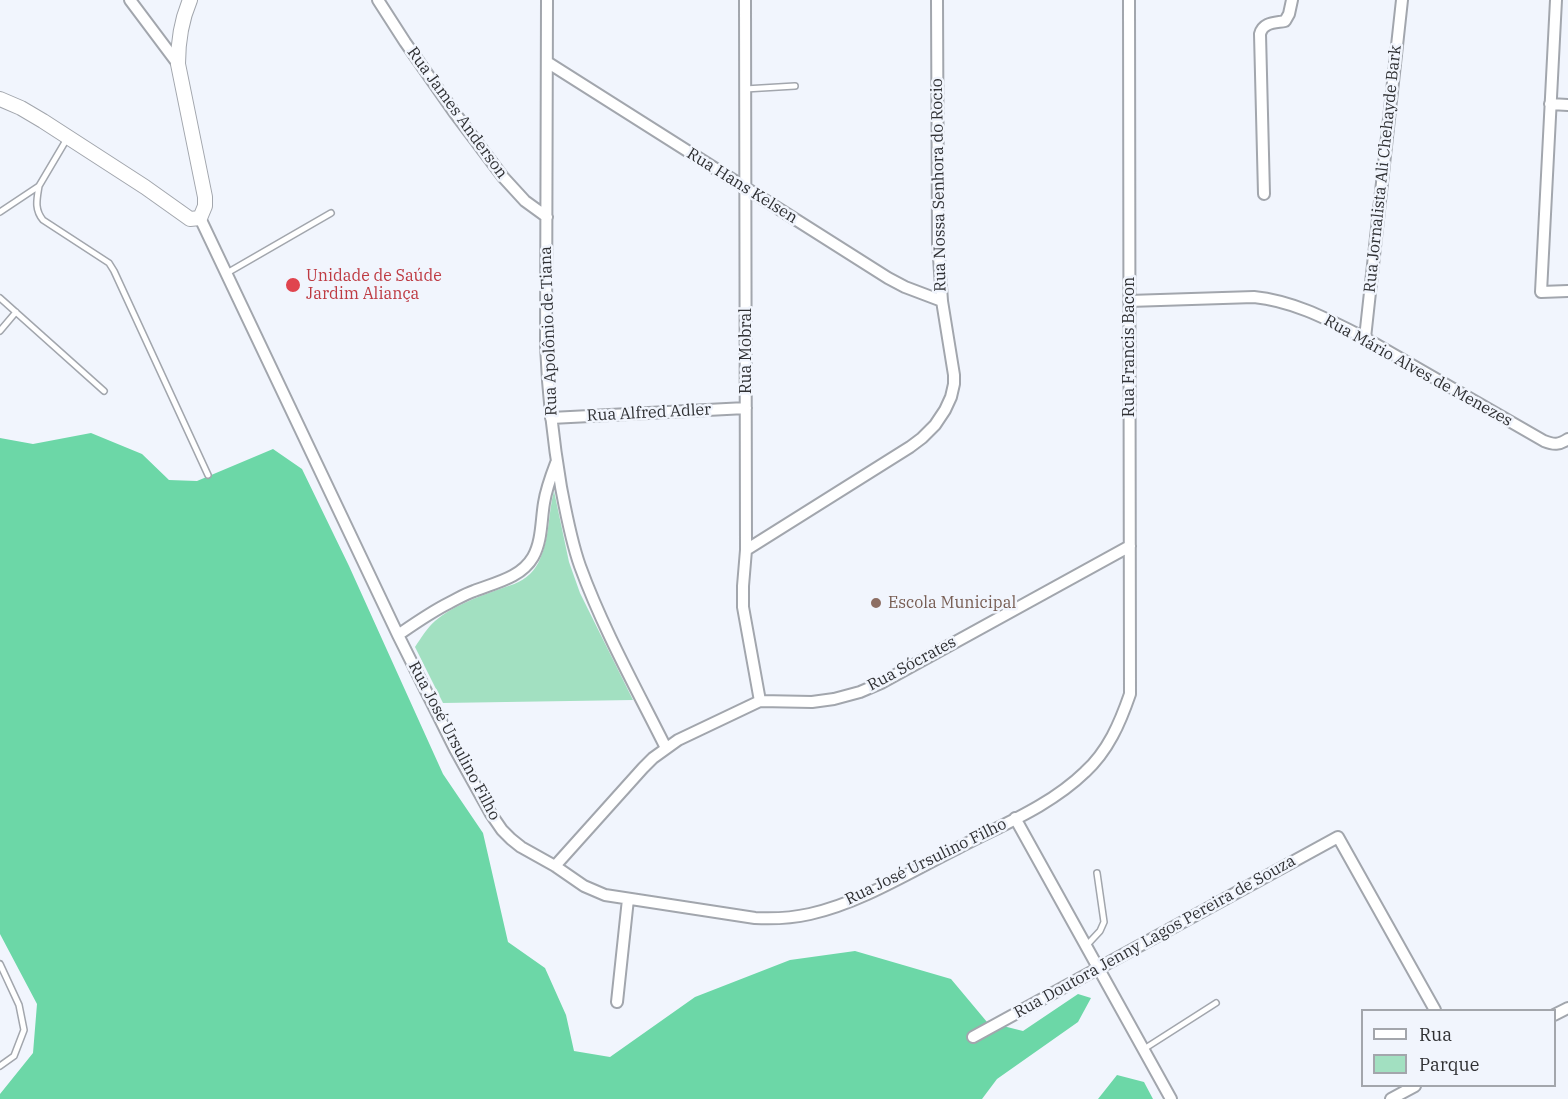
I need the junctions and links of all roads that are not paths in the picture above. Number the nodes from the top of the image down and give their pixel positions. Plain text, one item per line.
1 (129, 0) edge
2 (190, 0) edge
3 (378, 0) edge
4 (547, 0) edge
5 (745, 0) edge
6 (937, 0) edge
7 (1129, 0) edge
8 (1292, 0) edge
9 (1402, 0) edge
10 (1556, 0) edge
11 (547, 62) junction
12 (178, 64) junction
13 (795, 86) dead end
14 (746, 89) junction
15 (0, 99) edge
16 (1550, 104) junction
17 (1568, 105) edge
18 (68, 137) junction
19 (39, 186) junction
20 (746, 188) junction
21 (1264, 194) dead end
22 (0, 212) edge
23 (331, 213) dead end
24 (200, 218) junction
25 (547, 218) junction
26 (227, 273) junction
27 (1568, 291) edge
28 (0, 298) edge
29 (942, 301) junction
30 (1129, 301) junction
31 (16, 312) junction
32 (0, 331) edge
33 (1365, 338) junction
34 (104, 391) dead end
35 (746, 408) junction
36 (551, 418) junction
37 (1565, 441) edge
38 (556, 461) junction
39 (208, 475) dead end
40 (1130, 546) junction
41 (746, 550) junction
42 (398, 635) junction
43 (1130, 694) joint
44 (760, 701) junction
45 (666, 748) junction
46 (1016, 818) junction
47 (555, 866) junction
48 (1096, 873) dead end
49 (628, 899) junction
50 (1086, 946) junction
51 (0, 964) edge
52 (1099, 968) junction
53 (617, 1002) dead end
54 (1216, 1003) dead end
55 (1434, 1009) edge
56 (973, 1037) dead end
57 (1144, 1050) junction
58 (0, 1066) edge
59 (1413, 1087) edge
60 (1171, 1099) edge
61 (1391, 1099) edge

1 - 12 street
2 - 12 street
3 - 25 street, Rua James Anderson
4 - 11 street, Rua Apolônio de Tiana
5 - 14 street, Rua Mobral
6 - 29 street, Rua Nossa Senhora do Rocio
7 - 30 street, Rua Francis Bacon
8 - 21 street
9 - 33 street, Rua Jornalista Ali Chehayde Bark
10 - 16 street
11 - 20 street, Rua Hans Kelsen
11 - 25 street, Rua Apolônio de Tiana
12 - 24 street
13 - 14 lane
14 - 20 street, Rua Mobral
15 - 18 street
16 - 17 street
16 - 27 street
18 - 19 lane
18 - 24 street
19 - 22 lane
19 - 39 lane
20 - 29 street, Rua Hans Kelsen
20 - 35 street, Rua Mobral
23 - 26 lane
24 - 26 street, Rua José Ursulino Filho
25 - 36 street, Rua Apolônio de Tiana
26 - 42 street, Rua José Ursulino Filho
28 - 31 lane
29 - 41 street, Rua Nossa Senhora do Rocio
30 - 33 street, Rua Mário Alves de Menezes
30 - 40 street, Rua Francis Bacon
31 - 32 lane
31 - 34 lane
33 - 37 street, Rua Mário Alves de Menezes
35 - 36 street, Rua Alfred Adler
35 - 41 street, Rua Mobral
36 - 38 street, Rua Apolônio de Tiana
38 - 42 street
38 - 45 street, Rua Apolônio de Tiana
40 - 43 street, Rua Francis Bacon
40 - 44 street, Rua Sócrates
41 - 44 street, Rua Mobral
42 - 47 street, Rua José Ursulino Filho
43 - 46 street, Rua José Ursulino Filho
44 - 45 street, Rua Sócrates
45 - 47 street, Rua Sócrates
46 - 49 street, Rua José Ursulino Filho
46 - 50 street
47 - 49 street, Rua José Ursulino Filho
48 - 50 lane
49 - 53 street
50 - 52 street
51 - 58 lane
52 - 55 street, Rua Doutora Jenny Lagos Pereira de Souza
52 - 56 street, Rua Doutora Jenny Lagos Pereira de Souza
52 - 57 street
54 - 57 lane
57 - 60 street
59 - 61 street

